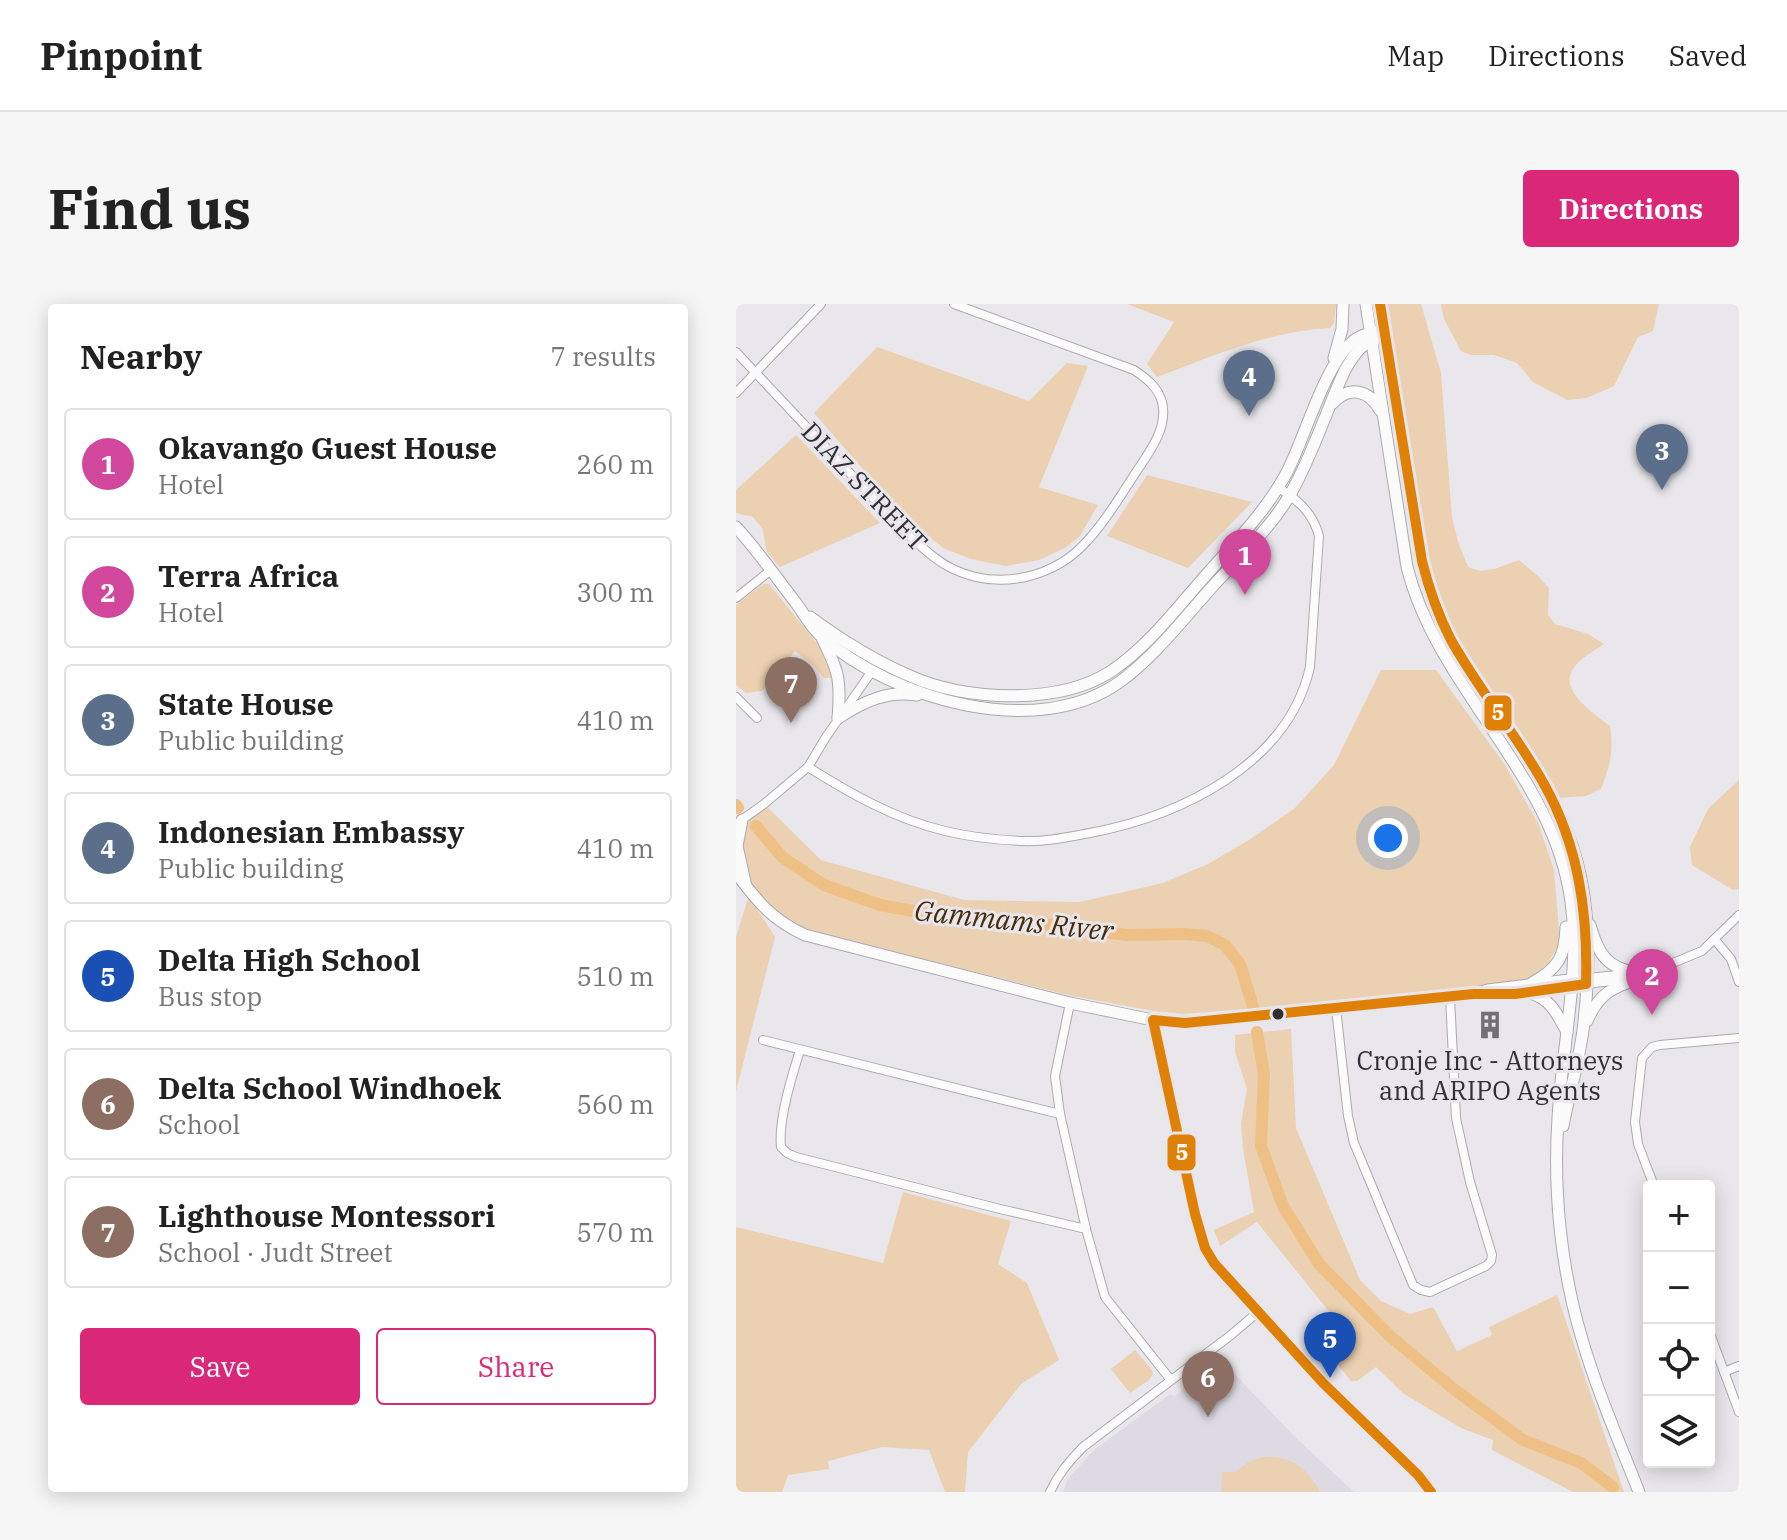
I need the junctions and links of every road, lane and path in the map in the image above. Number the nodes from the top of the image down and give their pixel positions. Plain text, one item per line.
1 (821, 304) edge
2 (954, 304) edge
3 (1343, 304) edge
4 (1366, 304) edge
5 (1380, 304) edge
6 (1379, 334) junction
7 (736, 352) edge
8 (756, 371) junction
9 (1323, 389) junction
10 (736, 393) edge
11 (1328, 409) junction
12 (1384, 418) junction
13 (1279, 488) junction
14 (1290, 495) junction
15 (736, 527) edge
16 (771, 570) junction
17 (736, 598) edge
18 (800, 610) junction
19 (820, 635) junction
20 (851, 645) junction
21 (872, 671) junction
22 (911, 677) junction
23 (736, 697) edge
24 (961, 704) junction
25 (757, 718) dead end
26 (838, 718) junction
27 (808, 767) junction
28 (739, 822) edge
29 (736, 873) edge
30 (1565, 873) junction
31 (747, 887) junction
32 (1585, 905) junction
33 (1739, 915) edge
34 (1715, 940) junction
35 (1639, 975) junction
36 (1586, 981) junction
37 (1572, 982) junction
38 (1739, 982) edge
39 (1527, 990) junction
40 (1450, 997) junction
41 (1070, 1003) junction
42 (1336, 1008) junction
43 (1153, 1020) junction
44 (1582, 1031) junction
45 (1567, 1033) junction
46 (1739, 1038) edge
47 (763, 1040) dead end
48 (800, 1050) junction
49 (1060, 1114) junction
50 (1557, 1158) junction
51 (1652, 1180) edge
52 (1086, 1229) junction
53 (1258, 1312) junction
54 (1715, 1347) edge
55 (1739, 1366) edge
56 (1724, 1372) junction
57 (1170, 1379) junction
58 (1739, 1412) edge
59 (1050, 1492) edge
60 (1431, 1492) edge
61 (1639, 1492) edge

1 - 8 street
2 - 8 street, DIAZ STREET
3 - 9 street
4 - 6 street
5 - 6 street
6 - 9 street
6 - 11 street
6 - 12 street
6 - 32 street
7 - 8 street, DIAZ STREET
8 - 10 street
9 - 13 street
11 - 12 street
11 - 14 street
12 - 30 street
13 - 14 street
13 - 22 street
14 - 24 street
14 - 27 street
15 - 16 street
16 - 17 street
16 - 18 street
18 - 19 street
18 - 20 street
19 - 21 street
19 - 26 street
20 - 21 street
20 - 22 street
21 - 22 street
21 - 24 street
21 - 26 street
23 - 25 street
24 - 26 street
26 - 27 street
27 - 28 street
28 - 31 street
29 - 31 street
30 - 37 street
30 - 39 street
31 - 41 street
32 - 35 street
32 - 36 street
33 - 34 street
34 - 35 street
34 - 38 street
35 - 36 street
35 - 44 street
36 - 37 street
36 - 44 street
37 - 39 street
37 - 45 street
39 - 40 street
39 - 45 street
40 - 42 street
40 - 42 street
41 - 43 street
41 - 49 street
42 - 43 street
43 - 53 street
44 - 50 street
45 - 50 street
46 - 51 street
47 - 48 street
48 - 49 street
48 - 52 street
49 - 52 street
50 - 61 street
52 - 57 street
53 - 57 street
53 - 60 street
54 - 56 street
55 - 56 street
56 - 58 street
57 - 59 street

